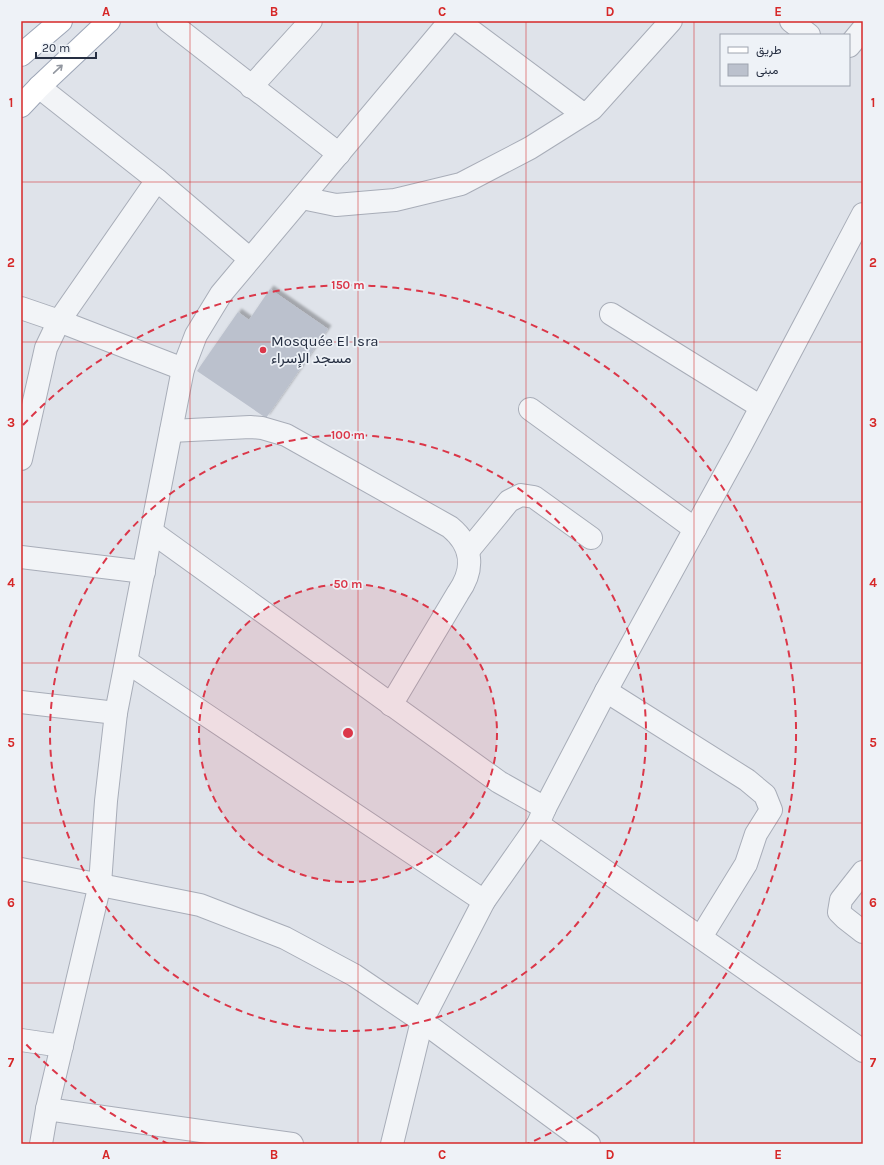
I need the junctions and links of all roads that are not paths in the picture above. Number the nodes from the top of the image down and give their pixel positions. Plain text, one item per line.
1 (61, 21) edge
2 (109, 21) edge
3 (168, 21) edge
4 (311, 21) edge
5 (450, 21) edge
6 (458, 21) edge
7 (671, 21) edge
8 (791, 21) edge
9 (863, 29) edge
10 (808, 34) edge
11 (850, 45) edge
12 (21, 54) edge
13 (39, 87) junction
14 (251, 87) junction
15 (21, 106) edge
16 (583, 114) junction
17 (338, 154) junction
18 (157, 180) junction
19 (302, 198) junction
20 (863, 214) edge
21 (250, 259) junction
22 (21, 308) edge
23 (611, 314) dead end
24 (59, 321) junction
25 (183, 368) junction
26 (761, 407) junction
27 (530, 409) dead end
28 (171, 431) junction
29 (21, 459) edge
30 (695, 529) junction
31 (152, 532) junction
32 (591, 538) dead end
33 (468, 551) junction
34 (21, 557) edge
35 (144, 572) junction
36 (127, 662) junction
37 (606, 691) junction
38 (21, 702) edge
39 (391, 704) junction
40 (116, 713) junction
41 (542, 816) junction
42 (21, 869) edge
43 (863, 872) edge
44 (100, 884) junction
45 (484, 901) junction
46 (863, 932) edge
47 (700, 937) junction
48 (422, 1021) junction
49 (21, 1040) edge
50 (62, 1046) junction
51 (863, 1051) edge
52 (47, 1109) junction
53 (41, 1144) edge
54 (292, 1144) edge
55 (392, 1144) edge
56 (589, 1144) edge

1 - 12 main road
13 -> 2 main road
3 - 14 street
4 - 14 street
5 - 17 street
6 - 16 street
7 - 16 street
8 - 10 street
9 - 11 street
13 - 15 main road
13 - 18 street
14 - 17 street
16 - 19 street
17 - 19 street
18 - 21 street
18 - 24 street
19 - 21 street
20 - 26 street
21 - 25 street
22 - 24 street
23 - 26 street
24 - 25 street
24 - 29 street
25 - 28 street
26 - 30 street
27 - 30 street
28 - 31 street
28 - 33 street
30 - 37 street
31 - 35 street
31 - 39 street
32 - 33 street
33 - 39 street
34 - 35 street
35 - 36 street
36 - 40 street
36 - 45 street
37 - 41 street
37 - 47 street
38 - 40 street
39 - 41 street
40 - 44 street
41 - 45 street
41 - 47 street
42 - 44 street
43 - 46 street
44 - 48 street
44 - 50 street
45 - 48 street
47 - 51 street
48 - 55 street
48 - 56 street
49 - 50 street
50 - 52 street
52 - 53 street
52 - 54 street

